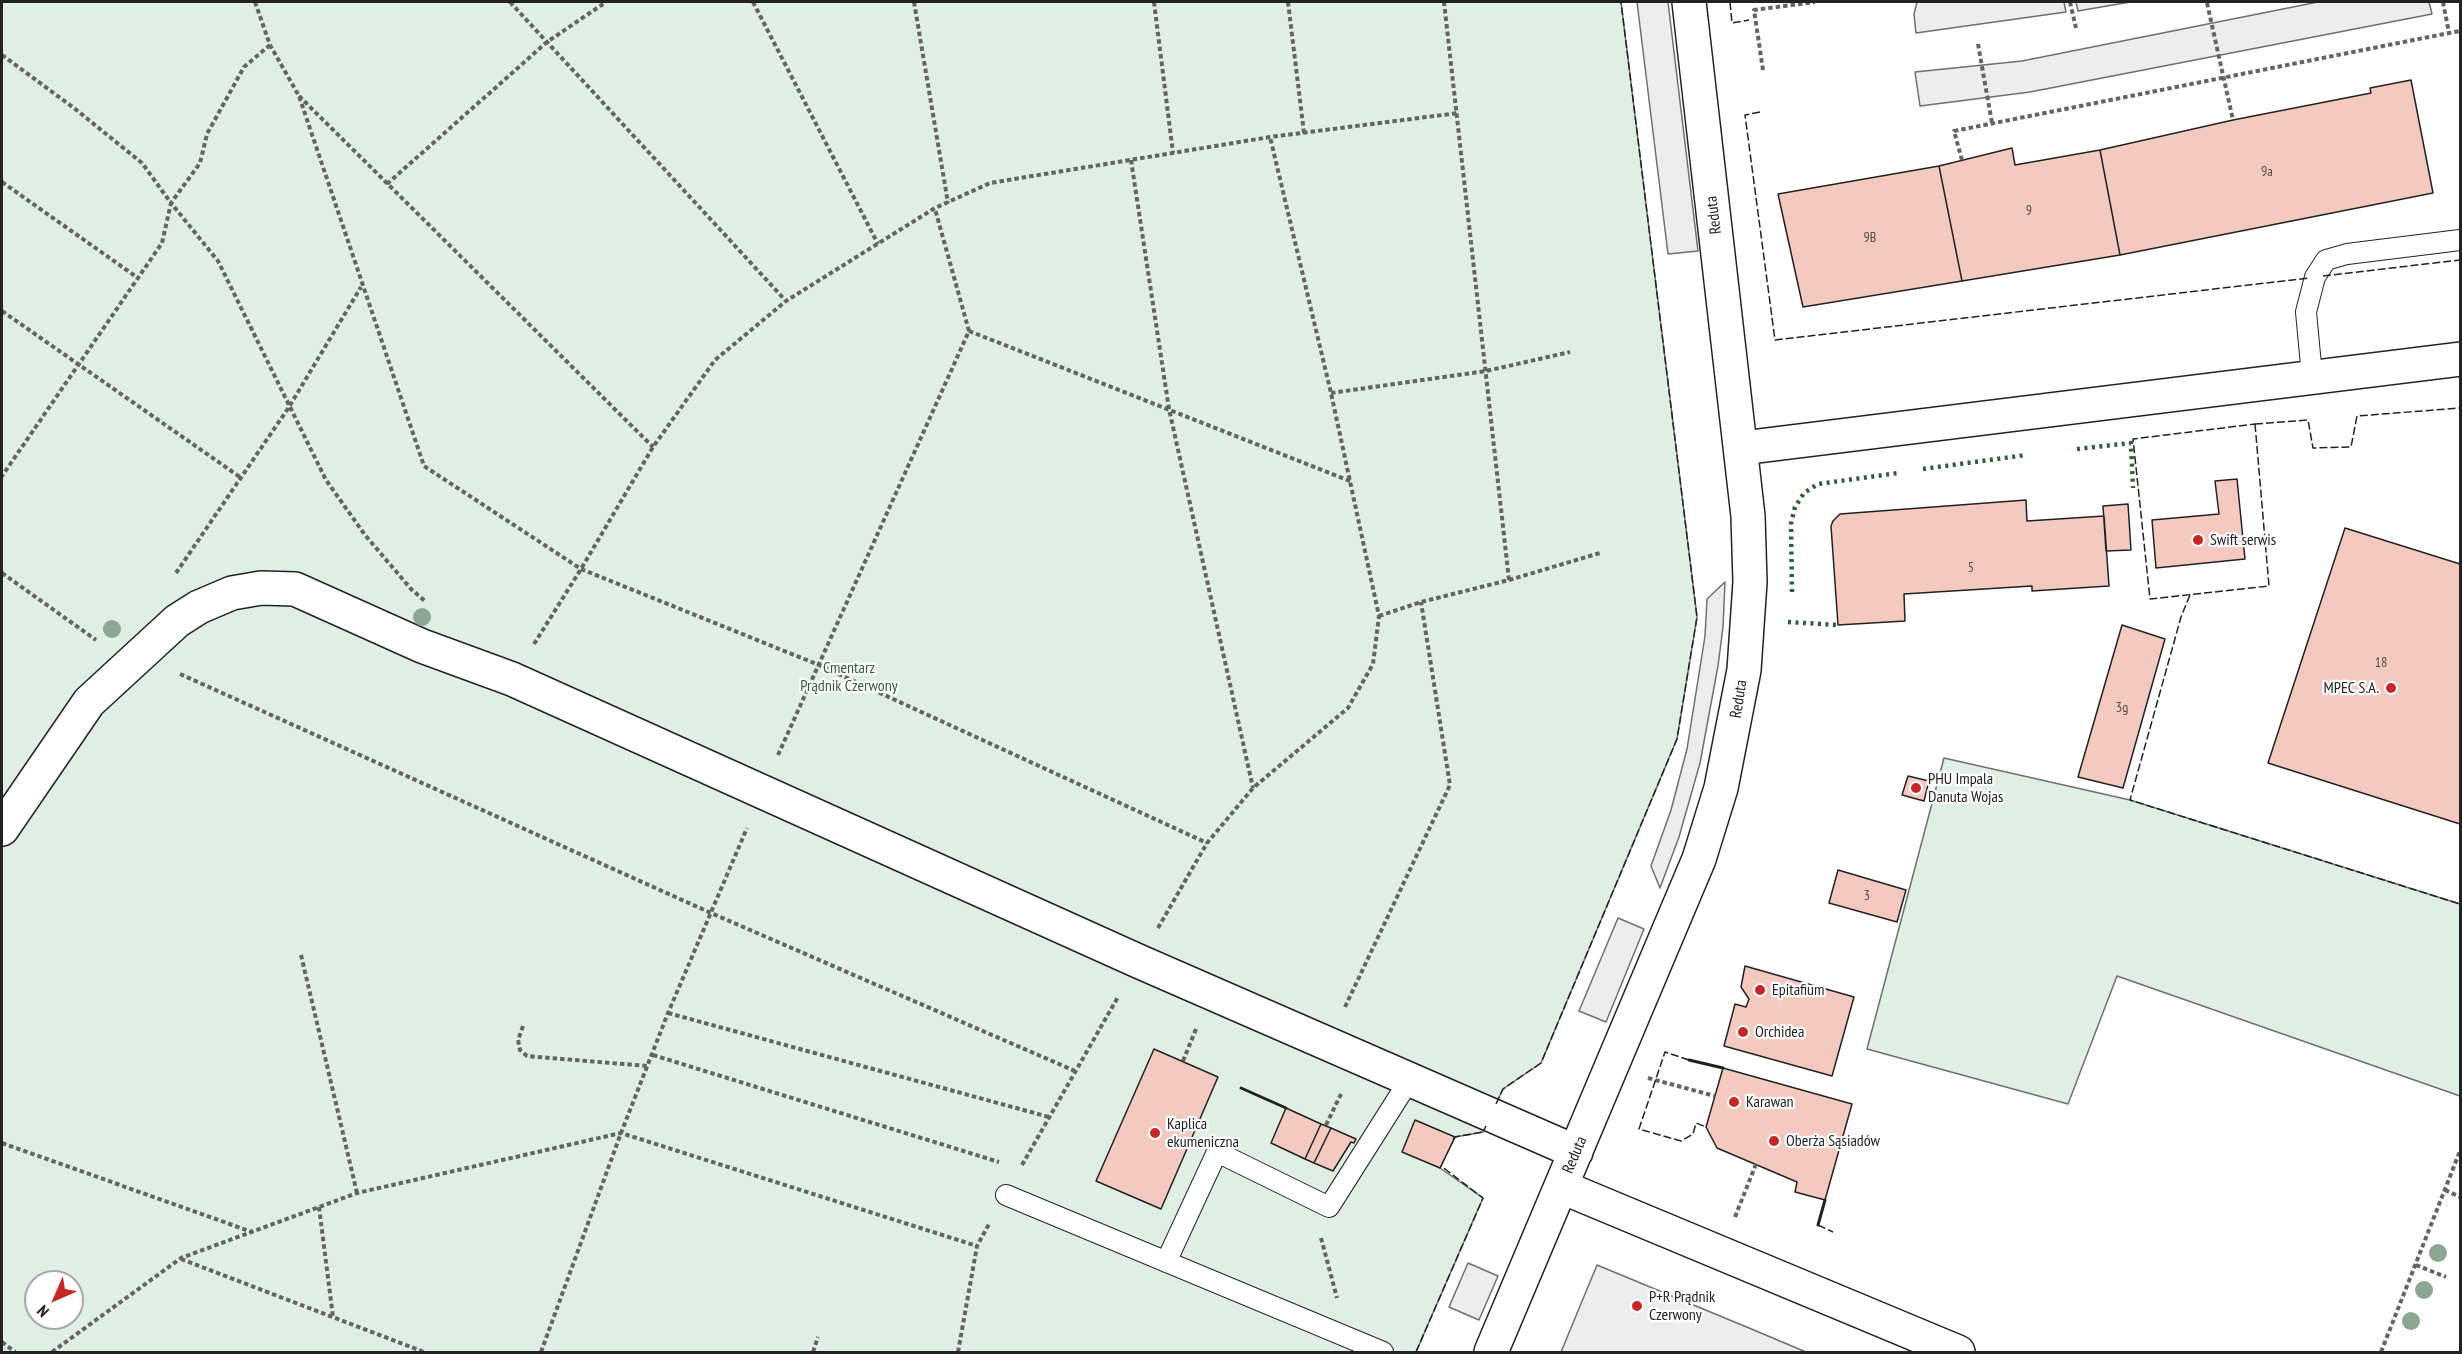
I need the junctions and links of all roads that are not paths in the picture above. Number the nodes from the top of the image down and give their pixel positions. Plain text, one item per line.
1 (1689, 2) edge
2 (2460, 240) edge
3 (2460, 359) edge
4 (2312, 376) junction
5 (1742, 448) junction
6 (2, 829) edge
7 (1410, 1079) junction
8 (1576, 1152) junction
9 (1562, 1187) junction
10 (1006, 1195) road end
11 (1166, 1262) junction
12 (1383, 1353) edge
13 (1491, 1353) edge
14 (1958, 1353) edge

1 - 5 street, Reduta
2 - 4 lane
3 - 4 street
4 - 5 street
5 - 8 street, Reduta
6 - 7 street
7 - 8 street
7 - 11 lane
8 - 9 street, Reduta
9 - 13 street, Reduta
9 - 14 street
10 - 11 lane
11 - 12 lane

